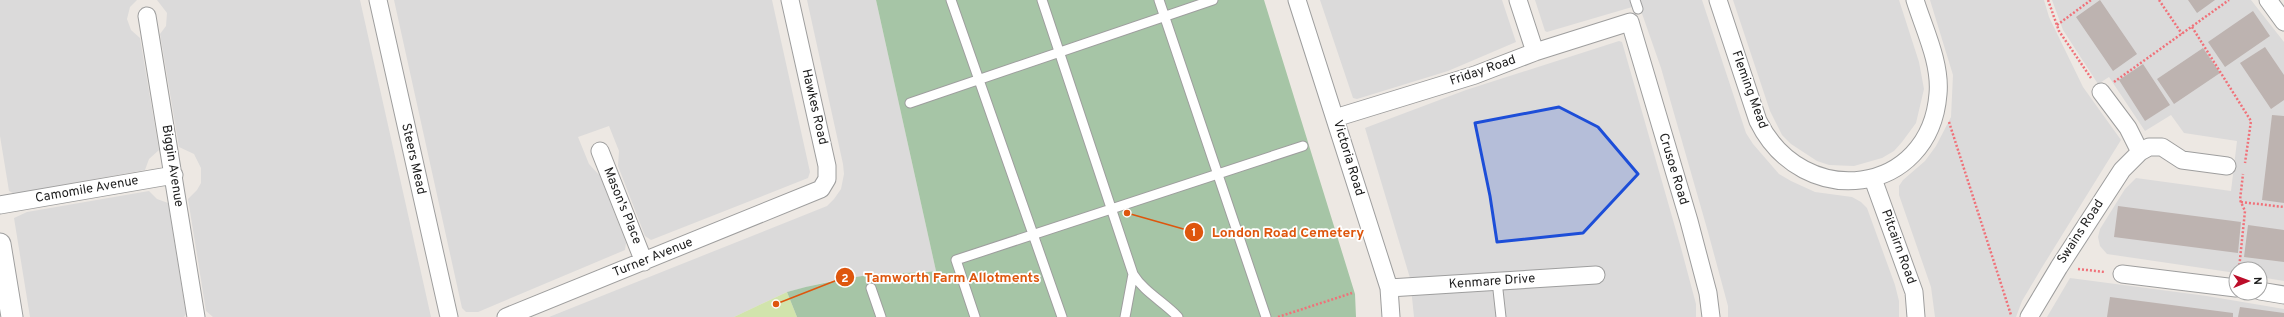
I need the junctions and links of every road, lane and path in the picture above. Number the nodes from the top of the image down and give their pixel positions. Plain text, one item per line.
1 (378, 0) edge
2 (790, 0) edge
3 (951, 0) edge
4 (1042, 0) edge
5 (1159, 0) edge
6 (1212, 0) edge
7 (1298, 0) edge
8 (1518, 0) edge
9 (1635, 0) edge
10 (1718, 0) edge
11 (1914, 0) edge
12 (2048, 0) edge
13 (2091, 0) edge
14 (2159, 0) edge
15 (2229, 0) edge
16 (2268, 0) edge
17 (147, 16) dead end
18 (1164, 16) junction
19 (1634, 16) junction
20 (2284, 22) edge
21 (2057, 25) junction
22 (2192, 27) junction
23 (2182, 34) junction
24 (1060, 51) junction
25 (1535, 52) junction
26 (978, 79) junction
27 (2101, 92) junction
28 (910, 103) dead end
29 (1936, 103) junction
30 (1335, 118) junction
31 (1303, 146) dead end
32 (600, 151) dead end
33 (2140, 152) junction
34 (2245, 164) dead end
35 (2227, 166) dead end
36 (2244, 171) dead end
37 (1217, 174) junction
38 (174, 175) junction
39 (1873, 178) junction
40 (800, 199) joint
41 (2240, 202) junction
42 (0, 205) edge
43 (2284, 206) edge
44 (1112, 210) junction
45 (1034, 234) junction
46 (0, 244) edge
47 (2240, 261) edge
48 (644, 262) junction
49 (2059, 267) junction
50 (1133, 274) junction
51 (2122, 274) joint
52 (1596, 275) dead end
53 (1497, 281) junction
54 (2228, 287) edge
55 (871, 288) dead end
56 (1389, 288) junction
57 (2268, 292) edge
58 (1352, 293) dead end
59 (2284, 295) edge
60 (12, 317) edge
61 (196, 317) edge
62 (449, 317) edge
63 (506, 317) edge
64 (881, 317) edge
65 (975, 317) edge
66 (1062, 317) edge
67 (1125, 317) edge
68 (1178, 317) edge
69 (1266, 317) edge
70 (1278, 317) edge
71 (1391, 317) edge
72 (1500, 317) edge
73 (1711, 317) edge
74 (1916, 317) edge
75 (2011, 317) edge
76 (2030, 317) edge

1 - 62 street, Steers Mead
2 - 40 street, Hawkes Road
3 - 26 lane
4 - 24 lane
5 - 18 lane
6 - 18 lane
7 - 30 street, Victoria Road
8 - 25 street
9 - 19 lane
10 - 39 street, Fleming Mead
11 - 29 street, Fleming Mead
12 - 21 path
13 - 21 path
14 - 23 path
15 - 22 path
16 - 20 street
17 - 38 street, Biggin Avenue
18 - 24 lane
18 - 37 lane
19 - 25 street, Friday Road
19 - 73 street, Crusoe Road
21 - 27 path
22 - 23 path
22 - 34 path
23 - 27 path
24 - 26 lane
24 - 44 lane
25 - 30 street, Friday Road
26 - 28 lane
26 - 45 lane
27 - 33 street
29 - 39 street, Fleming Mead
29 - 75 path
30 - 56 street, Victoria Road
31 - 37 lane
32 - 48 street, Mason's Place
33 - 35 street
33 - 49 street, Swains Road
36 - 41 path
37 - 44 lane
37 - 69 lane
38 - 42 street, Camomile Avenue
38 - 61 street, Biggin Avenue
39 - 74 street, Pitcairn Road
40 - 48 street, Turner Avenue
41 - 43 path
41 - 47 path
44 - 45 lane
44 - 50 lane
45 - 65 lane
45 - 66 lane
46 - 60 street
48 - 63 street, Turner Avenue
49 - 51 path
49 - 76 street, Swains Road
50 - 67 lane
50 - 68 lane
51 - 54 street
52 - 53 street, Kenmare Drive
53 - 56 street, Kenmare Drive
53 - 72 lane
55 - 64 lane
56 - 71 street, Victoria Road
57 - 59 street
58 - 70 path

